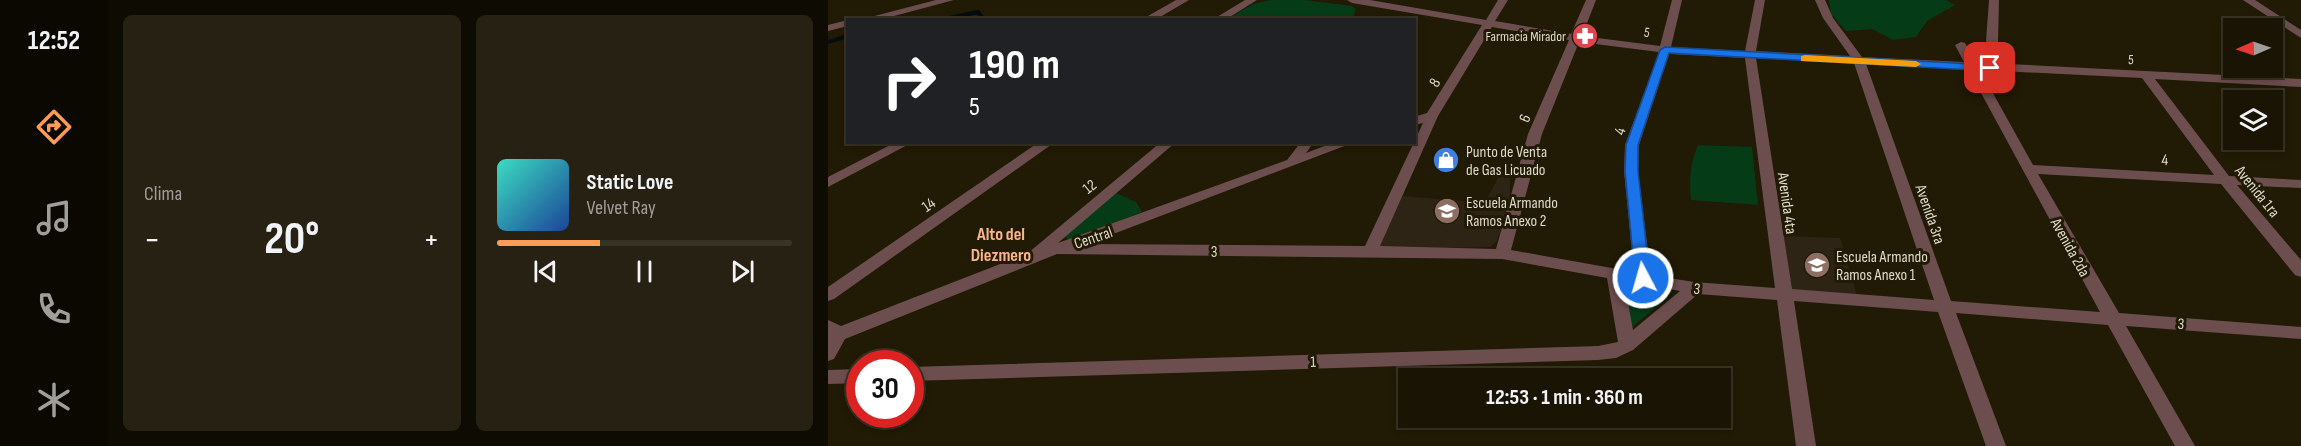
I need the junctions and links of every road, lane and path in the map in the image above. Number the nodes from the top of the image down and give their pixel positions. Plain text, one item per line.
1 (949, 0) edge
2 (1184, 0) edge
3 (1252, 0) edge
4 (1352, 0) edge
5 (1419, 0) edge
6 (1503, 0) edge
7 (1591, 0) edge
8 (1677, 0) edge
9 (1760, 0) edge
10 (1820, 0) edge
11 (1995, 0) edge
12 (2248, 0) edge
13 (1407, 15) edge
14 (872, 18) edge
15 (1150, 18) edge
16 (1220, 18) edge
17 (1489, 23) junction
18 (846, 24) edge
19 (828, 28) edge
20 (2301, 36) edge
21 (1575, 38) junction
22 (1961, 45) dead end
23 (1665, 50) junction
24 (1750, 56) junction
25 (1858, 61) junction
26 (1973, 67) junction
27 (2006, 69) junction
28 (2145, 74) junction
29 (2301, 83) edge
30 (1432, 116) junction
31 (1416, 120) edge
32 (903, 144) edge
33 (1045, 144) edge
34 (1168, 144) edge
35 (1306, 144) edge
36 (1344, 144) edge
37 (1292, 163) junction
38 (2028, 170) junction
39 (2225, 180) junction
40 (828, 183) edge
41 (2301, 184) edge
42 (1058, 249) junction
43 (1370, 251) junction
44 (1502, 254) junction
45 (1029, 258) junction
46 (2301, 272) edge
47 (1614, 273) junction
48 (1643, 278) junction
49 (1694, 288) junction
50 (828, 295) edge
51 (1784, 295) junction
52 (1945, 308) junction
53 (2111, 318) junction
54 (834, 330) edge
55 (2301, 333) edge
56 (1627, 345) junction
57 (828, 354) edge
58 (924, 374) edge
59 (846, 376) edge
60 (828, 377) edge
61 (1806, 446) edge
62 (1996, 446) edge
63 (2185, 446) edge

1 - 14 street
2 - 15 street
3 - 16 street
4 - 13 street, 5
5 - 13 street
6 - 17 street, 8
7 - 21 street, 6
8 - 23 street, 4
9 - 24 street, Avenida 4ta
10 - 25 street, Avenida 3ra
11 - 27 street
12 - 20 street
13 - 17 street, 5
17 - 21 street, 5
17 - 30 street, 8
18 - 19 street
21 - 23 street, 5
21 - 44 street, 6
22 - 26 street, Avenida 2da
23 - 24 street, 5
23 - 48 street, 4
24 - 25 street, 5
24 - 51 street, Avenida 4ta
25 - 26 street, 5
25 - 52 street, Avenida 3ra
26 - 27 street, 5
26 - 38 street, Avenida 2da
27 - 28 street, 5
28 - 29 street, 5
28 - 39 street, Avenida 1ra
30 - 31 street
30 - 43 street, 8
32 - 40 street
33 - 50 street, 14
34 - 45 street, 12
35 - 37 street
36 - 37 street, Central
37 - 42 street, Central
38 - 39 street, 4
38 - 53 street, Avenida 2da
39 - 41 street, 4
39 - 46 street, Avenida 1ra
42 - 43 street, 3
42 - 45 street, Central
43 - 44 street, 3
44 - 47 street, 3
45 - 54 street, Central
47 - 48 street, 3
47 - 56 street
48 - 49 street, 3
49 - 51 street, 3
49 - 56 street, 1
51 - 52 street, 3
51 - 61 street, Avenida 4ta
52 - 53 street, 3
52 - 62 street, Avenida 3ra
53 - 55 street, 3
53 - 63 street, Avenida 2da
54 - 57 street, Central
56 - 58 street, 1
59 - 60 street

